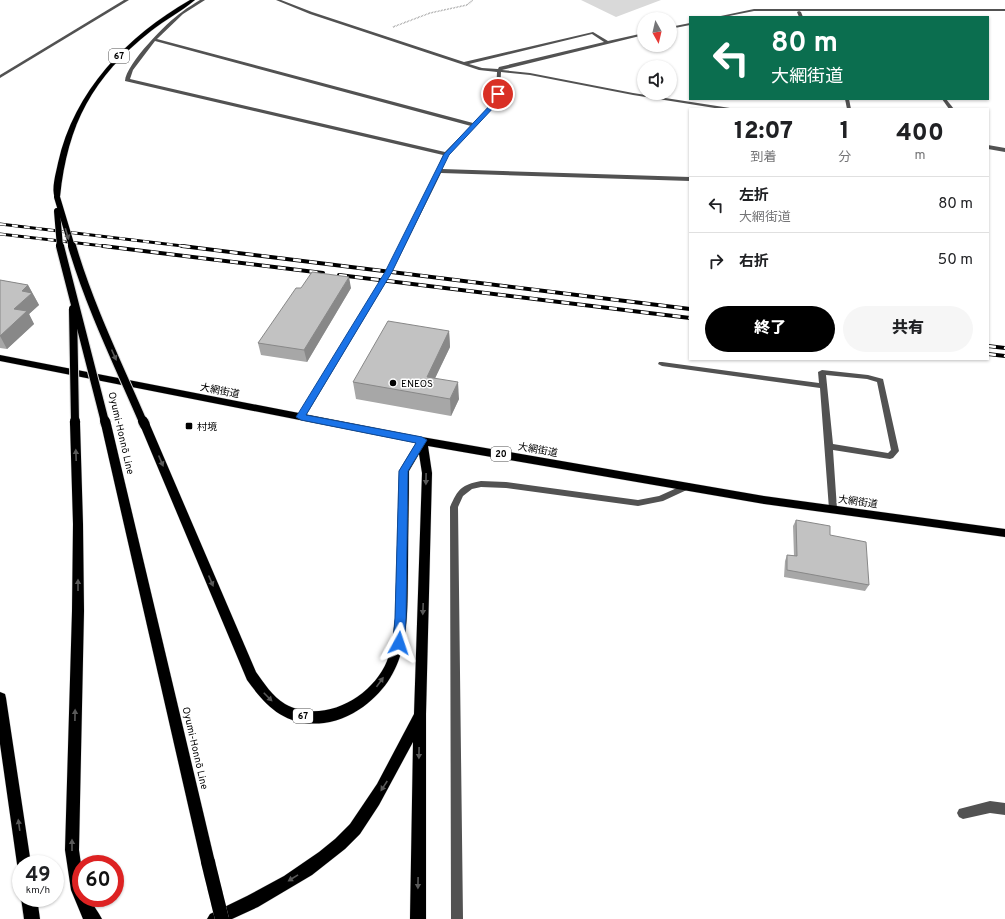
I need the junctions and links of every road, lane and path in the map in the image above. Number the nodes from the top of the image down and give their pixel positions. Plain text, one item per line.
1 (128, 0) edge
2 (193, 0) edge
3 (204, 0) edge
4 (278, 0) edge
5 (473, 0) edge
6 (1005, 10) edge
7 (799, 12) junction
8 (723, 16) edge
9 (801, 16) edge
10 (689, 24) edge
11 (677, 27) edge
12 (376, 34) junction
13 (637, 36) edge
14 (154, 39) junction
15 (608, 43) junction
16 (465, 64) junction
17 (499, 72) junction
18 (0, 77) edge
19 (945, 100) edge
20 (724, 108) edge
21 (951, 108) edge
22 (474, 124) junction
23 (989, 147) edge
24 (1005, 150) edge
25 (446, 154) junction
26 (439, 171) junction
27 (689, 179) edge
28 (57, 196) junction
29 (73, 298) junction
30 (0, 358) edge
31 (662, 364) dead end
32 (823, 386) junction
33 (301, 417) junction
34 (422, 440) junction
35 (829, 446) junction
36 (688, 486) junction
37 (833, 509) junction
38 (1005, 533) edge
39 (0, 698) edge
40 (420, 714) junction
41 (1005, 809) edge
42 (963, 813) dead end
43 (23, 855) edge
44 (73, 855) edge
45 (30, 907) edge
46 (85, 907) edge
47 (32, 919) edge
48 (94, 919) edge
49 (215, 919) edge
50 (222, 919) edge
51 (418, 919) edge
52 (457, 919) edge

1 - 18 street
2 - 28 main road, Oyumi-Honnō Line / 67
3 - 14 street
4 - 12 street
5 - 12 path
6 - 7 street
7 - 8 street
7 - 9 street
10 - 11 street
12 - 16 street
13 - 15 street
14 - 22 street
14 - 25 street
15 - 16 street
15 - 17 street
16 - 17 street
17 - 20 street
17 - 22 street
19 - 21 street
22 - 25 street
23 - 24 street
25 - 26 street
26 - 27 street
26 - 33 street
28 - 29 main road, Oyumi-Honnō Line / 67, bridge
28 -> 34 main road, 67, bridge
44 -> 29 main road, bridge
29 - 50 main road, Oyumi-Honnō Line / 67, bridge
30 - 33 main road, 大網街道 / 20
31 - 32 street
32 - 35 street
32 - 35 street
33 - 34 main road, 大網街道 / 20
34 - 36 main road, 大網街道 / 20
34 -> 40 main road
35 - 37 street
36 - 37 main road, 大網街道 / 20
36 - 52 street
37 - 38 main road, 大網街道 / 20
43 -> 39 main road
40 -> 49 main road
40 -> 51 main road
41 - 42 street
45 - 47 main road
46 - 48 main road

